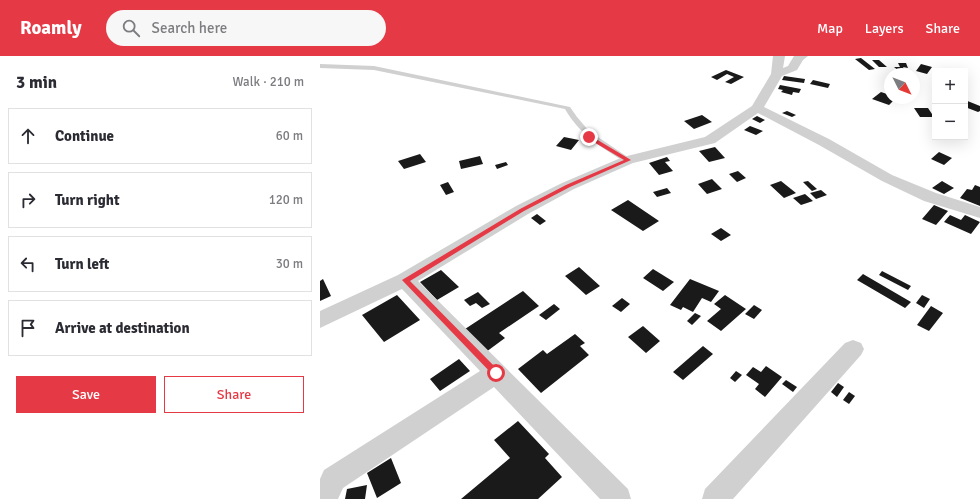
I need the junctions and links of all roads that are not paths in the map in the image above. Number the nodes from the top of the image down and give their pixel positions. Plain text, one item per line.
1 (779, 56) edge
2 (802, 56) edge
3 (320, 66) edge
4 (777, 74) junction
5 (757, 108) junction
6 (628, 160) junction
7 (980, 213) edge
8 (405, 280) junction
9 (320, 320) edge
10 (853, 349) dead end
11 (496, 373) junction
12 (325, 499) edge
13 (618, 499) edge
14 (715, 499) edge

1 - 4 street
2 - 4 street
3 - 6 lane
4 - 5 street
5 - 6 street
5 - 7 street
6 - 8 street
8 - 9 street
8 - 11 street
10 - 14 street
11 - 12 street
11 - 13 street

